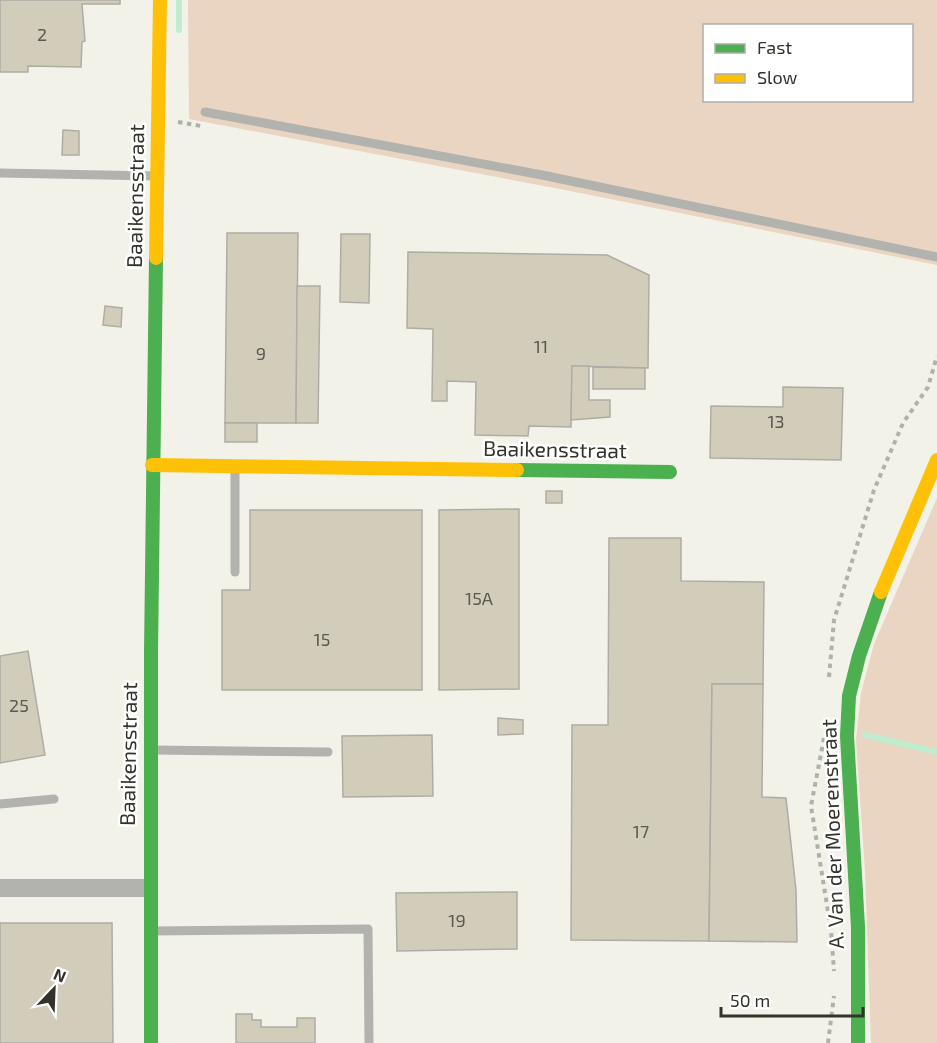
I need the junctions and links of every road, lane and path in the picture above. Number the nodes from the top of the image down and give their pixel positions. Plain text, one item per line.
1 (160, 0) edge
2 (205, 112) dead end
3 (159, 119) junction
4 (208, 128) dead end
5 (0, 173) edge
6 (158, 176) junction
7 (937, 257) edge
8 (937, 460) edge
9 (152, 465) junction
10 (235, 466) junction
11 (670, 472) dead end
12 (234, 572) dead end
13 (150, 750) junction
14 (328, 752) dead end
15 (54, 799) dead end
16 (0, 804) edge
17 (0, 888) edge
18 (149, 888) junction
19 (150, 931) junction
20 (151, 1043) edge
21 (369, 1043) edge
22 (858, 1043) edge

1 - 3 street, Baaikensstraat
2 - 7 lane
3 - 4 path
3 - 6 street, Baaikensstraat
5 - 6 lane
6 - 9 street, Baaikensstraat
8 - 22 street, A. Van der Moerenstraat
9 - 10 street, Baaikensstraat
9 - 13 street, Baaikensstraat
10 - 11 street, Baaikensstraat
10 - 12 lane
13 - 14 lane
13 - 18 street, Baaikensstraat
15 - 16 lane
17 - 18 street
18 - 19 street, Baaikensstraat
19 - 20 street, Baaikensstraat
19 - 21 lane

